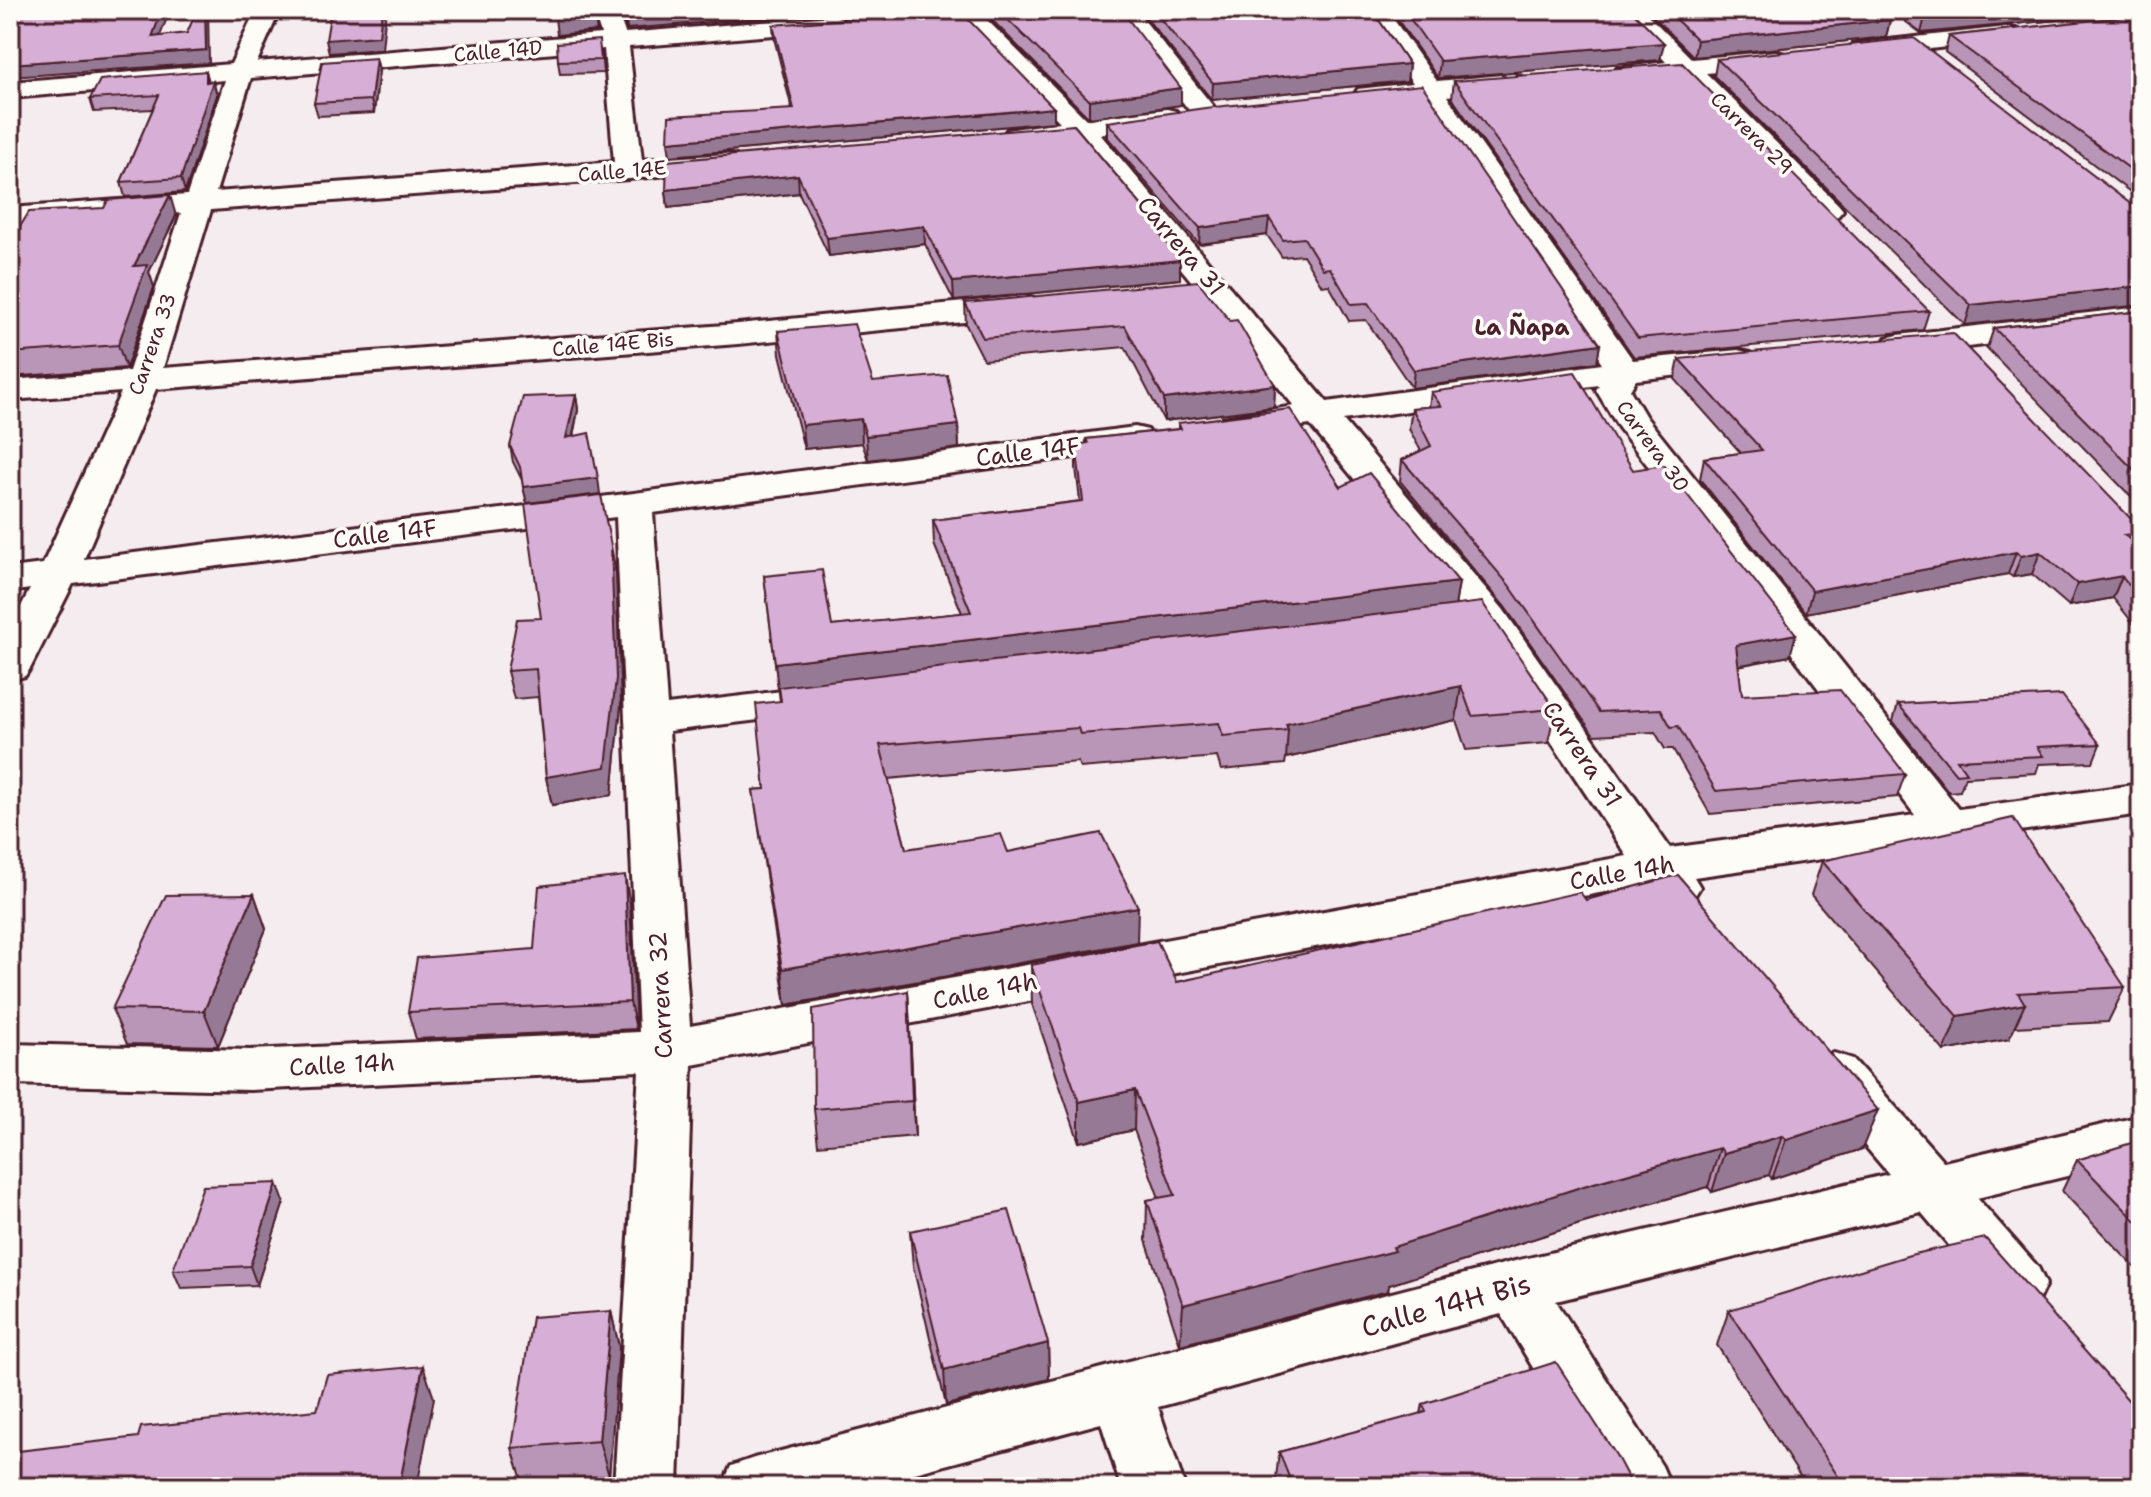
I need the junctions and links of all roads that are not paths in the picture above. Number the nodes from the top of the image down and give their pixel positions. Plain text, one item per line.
1 (268, 10) edge
2 (605, 10) edge
3 (1124, 10) edge
4 (1375, 10) edge
5 (1629, 10) edge
6 (963, 12) edge
7 (2121, 17) edge
8 (1882, 18) edge
9 (2141, 19) edge
10 (855, 21) edge
11 (2036, 31) edge
12 (616, 42) junction
13 (1916, 44) junction
14 (1840, 52) edge
15 (1794, 57) edge
16 (1941, 63) edge
17 (1688, 68) junction
18 (240, 72) junction
19 (1596, 75) edge
20 (1536, 80) edge
21 (1429, 89) junction
22 (10, 90) edge
23 (1339, 98) edge
24 (1234, 109) edge
25 (1204, 112) junction
26 (1082, 130) junction
27 (989, 139) edge
28 (754, 160) edge
29 (629, 171) junction
30 (197, 204) junction
31 (10, 217) edge
32 (1844, 226) edge
33 (1216, 288) junction
34 (1170, 293) edge
35 (1062, 303) edge
36 (2141, 317) edge
37 (1861, 348) edge
38 (1766, 357) edge
39 (1624, 371) junction
40 (142, 382) junction
41 (10, 390) edge
42 (1322, 414) junction
43 (634, 504) junction
44 (58, 574) junction
45 (10, 580) edge
46 (1489, 618) junction
47 (1442, 624) edge
48 (10, 667) edge
49 (849, 696) edge
50 (646, 721) junction
51 (2141, 799) edge
52 (1948, 826) junction
53 (1658, 866) junction
54 (1698, 913) edge
55 (1809, 1044) edge
56 (666, 1050) junction
57 (10, 1064) edge
58 (2141, 1137) edge
59 (1930, 1186) junction
60 (1515, 1286) junction
61 (2046, 1316) edge
62 (1121, 1390) junction
63 (646, 1487) edge
64 (754, 1487) edge
65 (1153, 1487) edge
66 (1639, 1487) edge

1 - 18 street, Carrera 33
2 - 12 street
3 - 25 street
4 - 21 street, Carrera 30
5 - 17 street, Carrera 29
6 - 26 street, Carrera 31
7 - 9 street
8 - 13 street
10 - 12 street, Calle 14D
11 - 13 street
12 - 18 street, Calle 14D
12 - 29 street
13 - 14 street
13 - 16 street
15 - 17 street
17 - 19 street
17 - 32 street, Carrera 29
18 - 22 street, Calle 14D
18 - 30 street, Carrera 33
20 - 21 street
21 - 23 street
21 - 39 street, Carrera 30
24 - 25 street
25 - 26 street
26 - 27 street
26 - 33 street, Carrera 31
28 - 29 street, Calle 14E
29 - 30 street, Calle 14E
30 - 31 street, Calle 14E
30 - 40 street, Carrera 33
33 - 34 street
33 - 42 street, Carrera 31
35 - 40 street, Calle 14E Bis
36 - 37 street
38 - 39 street, Calle 14F
39 - 42 street, Calle 14F
39 - 52 street, Carrera 30
40 - 41 street, Calle 14E Bis
40 - 44 street, Carrera 33
42 - 43 street, Calle 14F
42 - 46 street, Carrera 31
43 - 44 street, Calle 14F
43 - 50 street, Carrera 32
44 - 45 street, Calle 14F
44 - 48 street, Carrera 33
46 - 47 street
46 - 53 street, Carrera 31
49 - 50 street
50 - 56 street, Carrera 32
51 - 52 street, Calle 14h
52 - 53 street, Calle 14h
53 - 54 street, Carrera 31
53 - 56 street, Calle 14h
55 - 59 street
56 - 57 street, Calle 14h
56 - 63 street, Carrera 32
58 - 59 street, Calle 14H Bis
59 - 60 street, Calle 14H Bis
59 - 61 street
60 - 62 street, Calle 14H Bis
60 - 66 street
62 - 64 street, Calle 14H Bis
62 - 65 street

